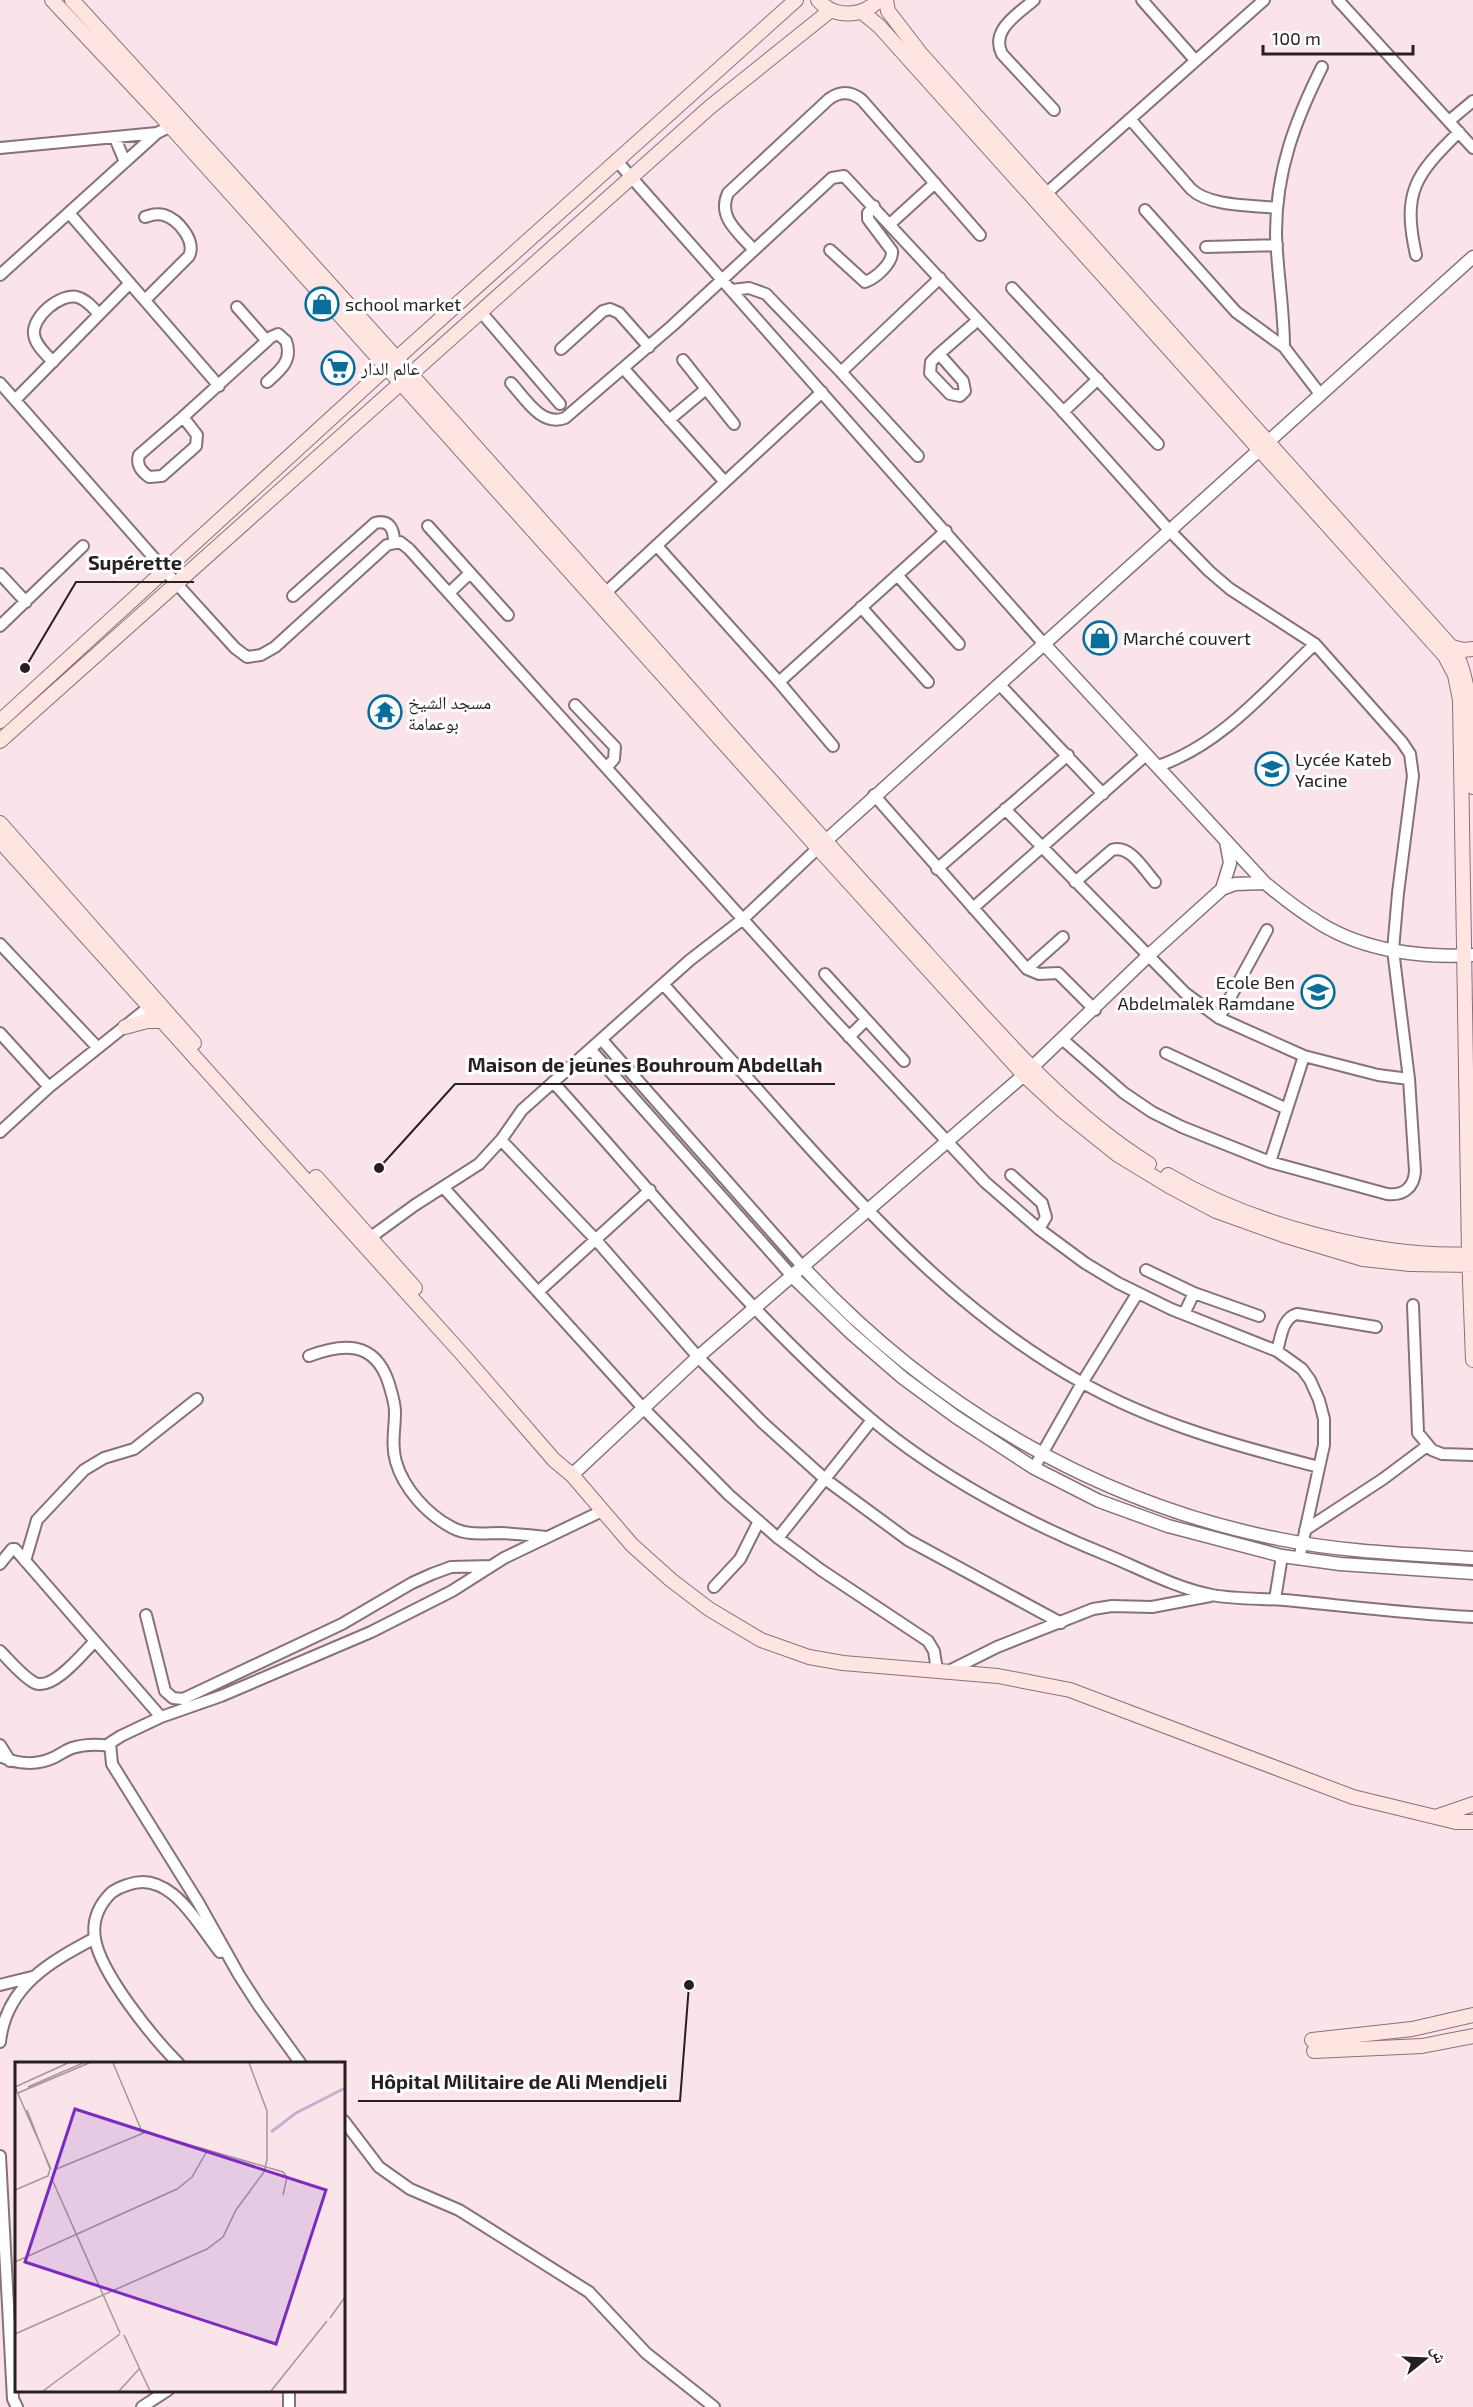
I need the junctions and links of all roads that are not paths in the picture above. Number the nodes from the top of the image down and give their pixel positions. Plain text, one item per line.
1 (52, 0) edge
2 (72, 0) edge
3 (796, 0) edge
4 (818, 0) edge
5 (879, 0) edge
6 (886, 0) edge
7 (1034, 0) edge
8 (1142, 0) edge
9 (1264, 0) edge
10 (1338, 0) edge
11 (831, 10) junction
12 (862, 12) junction
13 (115, 56) junction
14 (1195, 60) junction
15 (1322, 67) dead end
16 (694, 90) junction
17 (1473, 101) edge
18 (710, 106) junction
19 (1054, 110) dead end
20 (1130, 119) junction
21 (175, 121) junction
22 (1449, 121) junction
23 (1458, 132) junction
24 (157, 133) junction
25 (115, 138) junction
26 (0, 148) edge
27 (1473, 148) edge
28 (616, 160) junction
29 (125, 162) junction
30 (632, 177) junction
31 (934, 183) junction
32 (1042, 198) junction
33 (874, 206) junction
34 (1277, 208) junction
35 (1145, 210) dead end
36 (69, 213) junction
37 (145, 217) dead end
38 (890, 224) junction
39 (980, 235) dead end
40 (1277, 245) junction
41 (1206, 247) dead end
42 (753, 249) junction
43 (830, 250) dead end
44 (1416, 255) dead end
45 (1473, 257) edge
46 (0, 275) edge
47 (940, 278) junction
48 (722, 279) junction
49 (130, 283) junction
50 (1012, 288) dead end
51 (732, 290) junction
52 (145, 300) junction
53 (237, 307) dead end
54 (481, 312) junction
55 (99, 314) junction
56 (978, 320) junction
57 (267, 341) junction
58 (649, 347) junction
59 (1284, 347) junction
60 (561, 349) dead end
61 (939, 354) dead end
62 (398, 359) junction
63 (683, 360) dead end
64 (53, 362) junction
65 (386, 368) junction
66 (624, 369) junction
67 (841, 372) junction
68 (406, 379) junction
69 (1098, 379) junction
70 (267, 382) dead end
71 (0, 383) edge
72 (511, 383) dead end
73 (219, 386) junction
74 (706, 389) junction
75 (822, 392) junction
76 (1320, 394) junction
77 (15, 400) junction
78 (560, 404) dead end
79 (1063, 412) junction
80 (183, 417) junction
81 (669, 420) junction
82 (734, 424) dead end
83 (1158, 444) dead end
84 (1262, 446) junction
85 (918, 456) dead end
86 (724, 481) junction
87 (428, 526) dead end
88 (1169, 530) junction
89 (946, 531) junction
90 (394, 543) junction
91 (83, 546) dead end
92 (657, 546) junction
93 (165, 570) junction
94 (470, 573) junction
95 (0, 574) edge
96 (897, 575) junction
97 (176, 583) junction
98 (450, 592) junction
99 (293, 596) dead end
100 (601, 597) junction
101 (26, 602) junction
102 (861, 607) junction
103 (508, 615) dead end
104 (0, 626) edge
105 (959, 644) dead end
106 (1044, 644) junction
107 (1315, 644) junction
108 (1452, 647) junction
109 (1473, 650) edge
110 (1461, 667) edge
111 (779, 682) junction
112 (928, 682) dead end
113 (1000, 685) junction
114 (1472, 688) edge
115 (575, 705) dead end
116 (0, 721) edge
117 (0, 741) edge
118 (833, 746) dead end
119 (1068, 754) junction
120 (1146, 755) junction
121 (1158, 765) junction
122 (607, 767) junction
123 (1473, 787) edge
124 (1103, 794) junction
125 (874, 795) junction
126 (1005, 809) junction
127 (0, 823) edge
128 (1226, 841) junction
129 (0, 842) edge
130 (822, 845) junction
131 (1042, 848) junction
132 (938, 869) junction
133 (1076, 882) junction
134 (1155, 882) dead end
135 (1264, 883) junction
136 (1222, 889) junction
137 (973, 908) junction
138 (743, 919) junction
139 (1266, 930) dead end
140 (1063, 937) dead end
141 (0, 944) edge
142 (1393, 950) junction
143 (1149, 955) junction
144 (1469, 956) edge
145 (1027, 969) junction
146 (825, 974) dead end
147 (663, 984) junction
148 (152, 1004) junction
149 (1095, 1010) junction
150 (1219, 1018) junction
151 (866, 1020) junction
152 (162, 1022) junction
153 (125, 1027) junction
154 (0, 1033) edge
155 (849, 1037) junction
156 (1062, 1039) junction
157 (602, 1040) junction
158 (98, 1048) junction
159 (591, 1050) junction
160 (1166, 1053) dead end
161 (1304, 1056) junction
162 (904, 1061) dead end
163 (1028, 1071) junction
164 (1408, 1079) junction
165 (553, 1082) junction
166 (49, 1087) junction
167 (1287, 1109) junction
168 (0, 1132) edge
169 (501, 1140) junction
170 (947, 1143) junction
171 (1270, 1162) junction
172 (1011, 1174) dead end
173 (443, 1187) junction
174 (650, 1190) junction
175 (867, 1212) junction
176 (1039, 1229) junction
177 (371, 1237) junction
178 (596, 1240) junction
179 (1471, 1260) edge
180 (802, 1266) junction
181 (1146, 1270) dead end
182 (792, 1275) junction
183 (538, 1292) junction
184 (1194, 1293) junction
185 (1137, 1294) junction
186 (1413, 1305) dead end
187 (754, 1308) junction
188 (1184, 1314) junction
189 (1259, 1316) dead end
190 (1376, 1327) dead end
191 (1277, 1351) junction
192 (309, 1356) dead end
193 (698, 1358) junction
194 (1473, 1360) edge
195 (1082, 1383) junction
196 (197, 1399) dead end
197 (643, 1408) junction
198 (872, 1420) junction
199 (1427, 1446) junction
200 (1042, 1455) junction
201 (1473, 1455) edge
202 (1034, 1467) junction
203 (1319, 1467) junction
204 (572, 1475) junction
205 (825, 1479) junction
206 (602, 1511) junction
207 (759, 1521) junction
208 (1305, 1530) junction
209 (547, 1537) junction
210 (778, 1538) junction
211 (1302, 1544) junction
212 (1282, 1556) junction
213 (1473, 1558) edge
214 (1299, 1559) junction
215 (26, 1561) junction
216 (0, 1564) edge
217 (491, 1566) junction
218 (1473, 1573) edge
219 (714, 1587) dead end
220 (1213, 1595) junction
221 (1275, 1599) junction
222 (146, 1615) dead end
223 (1473, 1617) edge
224 (1061, 1623) junction
225 (95, 1641) junction
226 (1, 1654) edge
227 (943, 1671) junction
228 (161, 1717) junction
229 (0, 1745) edge
230 (110, 1746) junction
231 (5, 1758) edge
232 (1473, 1804) edge
233 (1438, 1816) junction
234 (1473, 1822) edge
235 (95, 1938) junction
236 (239, 1975) junction
237 (33, 1977) junction
238 (0, 1985) edge
239 (1473, 2015) edge
240 (1473, 2036) edge
241 (0, 2042) edge
242 (177, 2062) edge
243 (300, 2062) edge
244 (345, 2122) edge
245 (0, 2156) edge
246 (166, 2392) edge
247 (289, 2392) edge
248 (17, 2407) edge
249 (142, 2407) edge
250 (290, 2407) edge
251 (714, 2407) edge

1 - 13 main road
2 - 13 main road
3 - 16 main road
4 - 11 main road
5 - 12 main road
6 - 32 main road
7 - 19 street
8 - 14 street
9 - 14 street
10 - 22 street
11 - 12 main road
11 - 18 main road
12 - 32 main road
13 - 21 main road
14 - 20 street
15 - 34 street
16 - 18 main road
16 - 28 main road
17 - 22 street
18 - 30 main road
20 - 32 street
20 - 34 street
21 - 24 street
21 - 62 main road
21 - 65 main road
22 - 23 street
23 - 27 street
23 - 44 street
24 - 25 street
24 - 29 street
25 - 26 street
25 - 29 street
28 - 30 street
28 - 62 main road
29 - 36 street
30 - 48 street
30 - 54 main road
31 - 38 street
31 - 39 street
31 - 42 street
32 - 84 main road
33 - 38 street
33 - 42 street
33 - 43 street
34 - 40 street
35 - 59 street
36 - 46 street
36 - 49 street
37 - 52 street
38 - 47 street
40 - 41 street
40 - 59 street
42 - 48 street
45 - 76 street
47 - 56 street
47 - 67 street
48 - 51 street
48 - 58 street
49 - 52 street
49 - 55 street
50 - 69 street
51 - 67 street
51 - 75 street
52 - 73 street
53 - 57 street
54 - 68 main road
54 - 78 street
55 - 64 street
55 - 64 street
56 - 61 street
56 - 79 street
57 - 70 street
57 - 73 street
58 - 60 street
58 - 66 street
59 - 76 street
62 - 65 main road
62 - 68 main road
63 - 74 street
64 - 77 street
65 - 68 main road
65 - 93 main road
66 - 72 street
66 - 81 street
67 - 85 street
68 - 97 main road
68 - 100 main road
69 - 79 street
69 - 83 street
71 - 77 street
73 - 80 street
74 - 81 street
74 - 82 street
75 - 86 street
75 - 89 street
76 - 84 street
77 - 93 street
79 - 88 street
80 - 80 street
81 - 86 street
84 - 88 street
84 - 108 main road
84 - 110 main road
86 - 92 street
87 - 94 street
88 - 106 street
88 - 107 street
89 - 96 street
89 - 106 street
90 - 97 street
90 - 98 street
90 - 99 street
91 - 101 street
92 - 100 street
92 - 111 street
93 - 97 street
93 - 116 main road
94 - 98 street
94 - 103 street
95 - 101 street
96 - 102 street
96 - 105 street
97 - 117 main road
98 - 122 street
100 - 130 main road
101 - 104 street
102 - 111 street
102 - 112 street
106 - 113 street
106 - 120 street
107 - 121 street
107 - 142 street
108 - 109 main road
108 - 110 main road
109 - 110 main road
110 - 114 main road
110 - 144 main road
111 - 118 street
113 - 119 street
113 - 125 street
114 - 123 main road
115 - 122 street
119 - 124 street
119 - 126 street
120 - 121 street
120 - 124 street
121 - 128 street
122 - 138 street
124 - 131 street
125 - 130 street
125 - 132 street
126 - 131 street
126 - 132 street
127 - 148 main road
128 - 135 street
128 - 136 street
129 - 148 main road
130 - 138 street
130 - 163 main road
131 - 133 street
131 - 137 street
132 - 137 street
133 - 134 street
133 - 143 street
135 - 136 street
135 - 142 street
136 - 143 street
137 - 145 street
138 - 147 street
138 - 155 street
139 - 150 street
140 - 145 street
141 - 158 street
142 - 144 street
142 - 164 street
143 - 149 street
143 - 150 street
144 - 179 main road
145 - 149 street
146 - 151 street
147 - 157 street
147 - 175 street
148 - 152 main road
148 - 153 street
148 - 177 main road
149 - 156 street
150 - 161 street
151 - 155 street
151 - 162 street
152 - 153 main road
152 - 204 main road
153 - 158 street
154 - 166 street
155 - 170 street
156 - 163 street
156 - 171 street
157 - 159 street
157 - 180 street
158 - 166 street
159 - 165 street
159 - 182 street
160 - 167 street
161 - 164 street
161 - 167 street
163 - 170 street
163 - 179 main road
164 - 171 street
165 - 169 street
165 - 174 street
166 - 168 street
167 - 171 street
169 - 173 street
169 - 178 street
170 - 175 street
170 - 176 street
172 - 176 street
173 - 177 street
173 - 183 street
174 - 178 street
174 - 187 street
175 - 180 street
175 - 195 street
176 - 185 street
177 - 204 main road
178 - 183 street
178 - 193 street
179 - 194 main road
180 - 182 street
180 - 200 street
181 - 184 street
182 - 187 street
182 - 202 street
183 - 197 street
184 - 188 street
184 - 189 street
185 - 188 street
185 - 195 street
186 - 199 street
187 - 193 street
187 - 198 street
188 - 191 street
190 - 191 street
191 - 203 street
192 - 209 street
193 - 197 street
193 - 205 street
195 - 200 street
195 - 203 street
196 - 215 street
197 - 204 street
197 - 207 street
198 - 205 street
198 - 220 street
199 - 201 street
199 - 208 street
200 - 202 street
200 - 211 street
202 - 212 street
203 - 208 street
204 - 206 main road
205 - 210 street
205 - 224 street
206 - 209 street
206 - 227 main road
207 - 210 street
207 - 219 street
208 - 211 street
209 - 217 street
210 - 227 street
211 - 213 street
211 - 214 street
212 - 214 street
212 - 221 street
214 - 218 street
215 - 216 street
215 - 225 street
217 - 222 street
217 - 228 street
220 - 221 street
220 - 224 street
221 - 223 street
224 - 227 street
225 - 226 street
225 - 228 street
227 - 233 main road
228 - 230 street
229 - 231 street
230 - 231 street
230 - 236 street
232 - 233 main road
233 - 234 main road
235 - 236 street
235 - 237 street
235 - 242 street
236 - 243 street
237 - 238 street
237 - 241 street
239 - 240 main road
244 - 251 street
245 - 248 street
246 - 249 street
247 - 250 street

